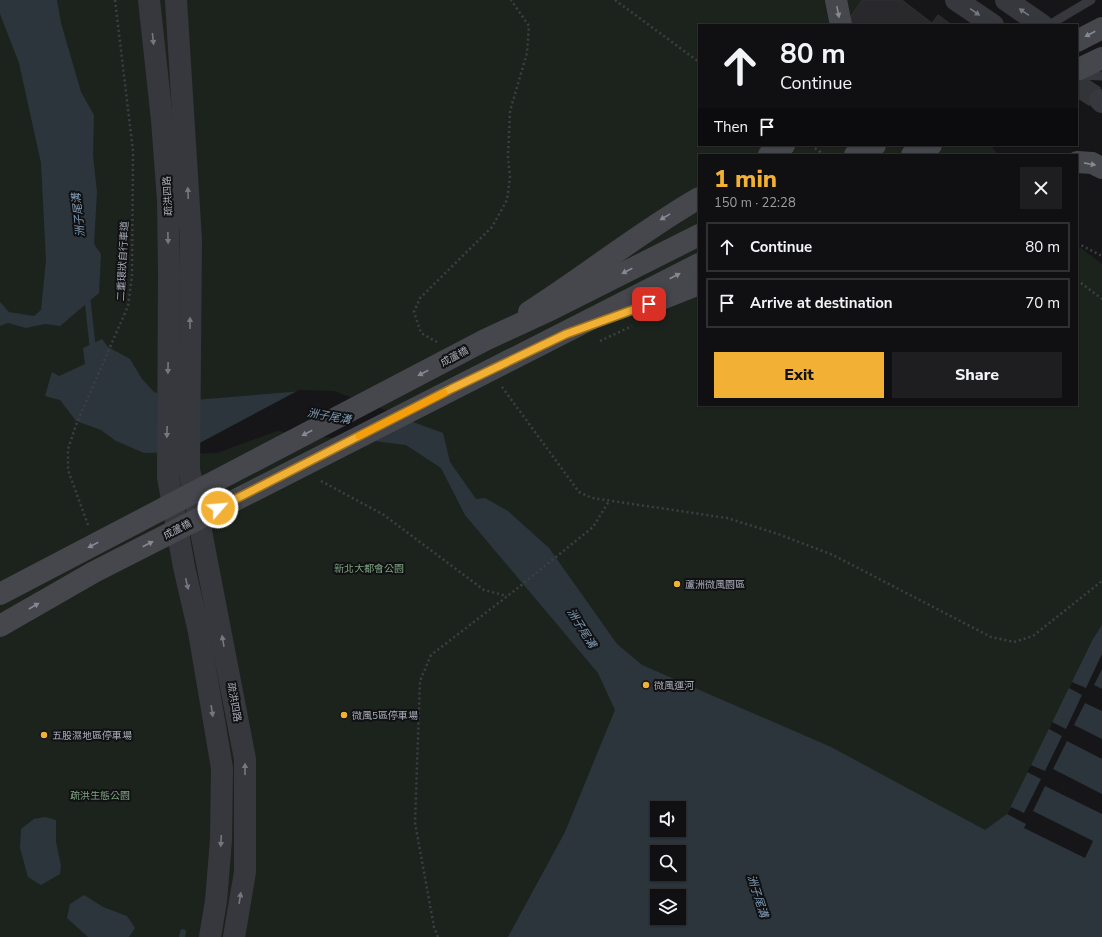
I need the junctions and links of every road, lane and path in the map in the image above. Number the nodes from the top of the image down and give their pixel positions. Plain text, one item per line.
1 (115, 0) edge
2 (149, 0) edge
3 (176, 0) edge
4 (511, 0) edge
5 (615, 0) edge
6 (836, 0) edge
7 (956, 0) edge
8 (1006, 0) edge
9 (1091, 0) edge
10 (841, 24) edge
11 (992, 24) edge
12 (1041, 24) edge
13 (1051, 24) edge
14 (1102, 28) edge
15 (1078, 40) edge
16 (1102, 58) edge
17 (698, 61) edge
18 (1078, 70) edge
19 (1078, 75) edge
20 (1102, 76) edge
21 (782, 146) edge
22 (812, 146) edge
23 (873, 146) edge
24 (929, 146) edge
25 (770, 154) edge
26 (823, 154) edge
27 (857, 154) edge
28 (914, 154) edge
29 (1078, 162) edge
30 (1102, 168) edge
31 (698, 199) edge
32 (698, 236) edge
33 (1078, 244) edge
34 (1102, 256) edge
35 (698, 265) edge
36 (1078, 281) edge
37 (698, 284) edge
38 (1102, 299) edge
39 (485, 340) junction
40 (440, 344) dead end
41 (501, 386) dead end
42 (451, 389) junction
43 (179, 392) junction
44 (319, 480) dead end
45 (609, 501) junction
46 (91, 531) dead end
47 (1102, 581) edge
48 (0, 594) edge
49 (508, 596) junction
50 (0, 626) edge
51 (210, 937) edge
52 (234, 937) edge
53 (438, 937) edge

1 - 46 path, 二重環狀自行車道
2 -> 43 street, 疏洪四路
43 -> 3 street
4 - 40 path
5 - 17 path
6 -> 10 main road
7 -> 11 street
12 -> 8 street
9 - 13 lane
14 -> 15 main road
16 - 18 main road, bridge
19 - 20 lane
21 - 25 main road
22 - 26 path
23 - 27 main road
24 - 28 main road
29 -> 30 main road
31 -> 39 main road, bridge
32 -> 39 main road, 成蘆橋, bridge
33 - 34 path
42 -> 35 main road, 成蘆橋, bridge
36 - 38 path
37 - 42 main road, bridge
39 -> 48 main road, 成蘆橋, bridge
41 - 45 path
50 -> 42 main road, 成蘆橋, bridge
43 -> 51 street
52 -> 43 street, 疏洪四路
44 - 49 path
45 - 47 path
45 - 49 path
49 - 53 path

